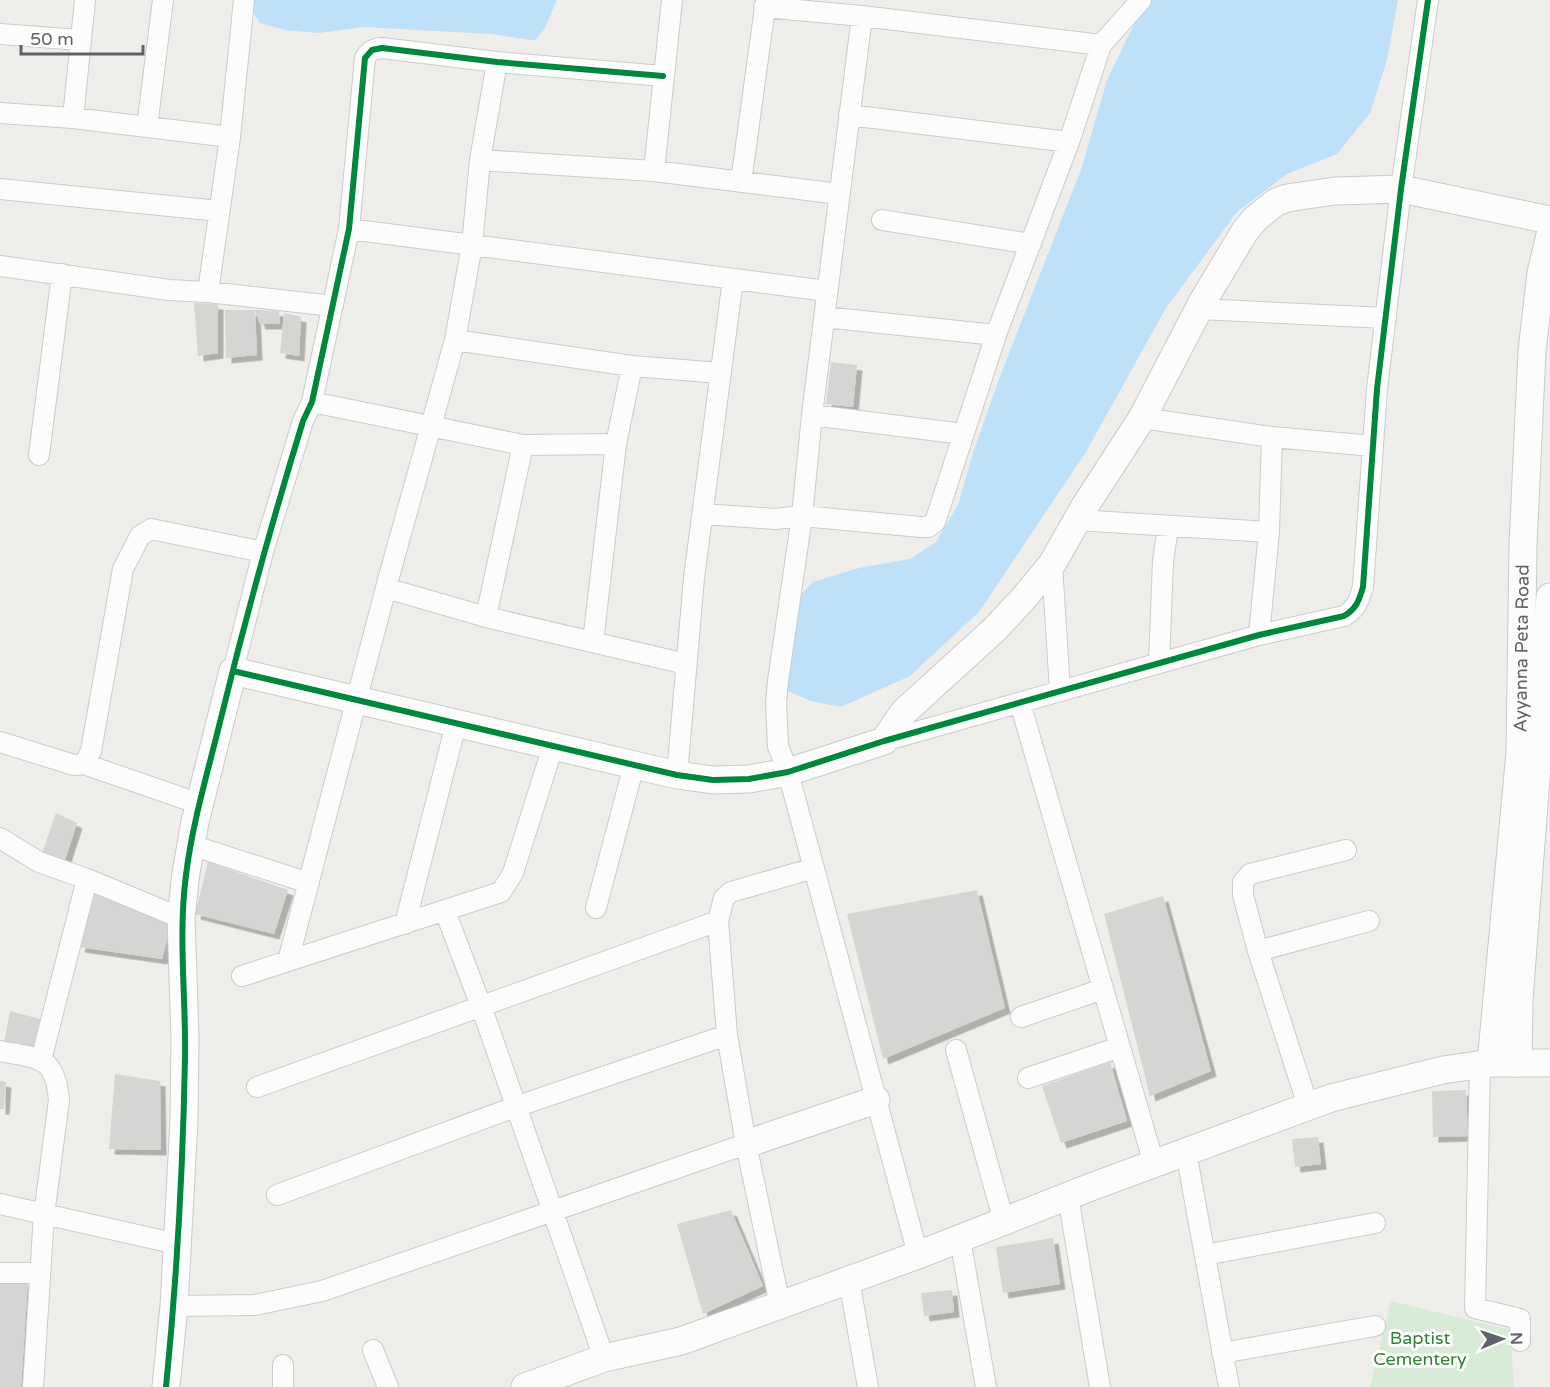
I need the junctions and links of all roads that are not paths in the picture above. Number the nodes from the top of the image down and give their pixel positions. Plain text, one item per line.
1 (85, 0) edge
2 (163, 0) edge
3 (243, 0) edge
4 (672, 0) edge
5 (1141, 0) edge
6 (1428, 0) edge
7 (765, 4) edge
8 (861, 16) junction
9 (0, 34) edge
10 (80, 40) junction
11 (1101, 45) junction
12 (497, 62) junction
13 (663, 75) junction
14 (0, 113) edge
15 (849, 115) junction
16 (73, 118) junction
17 (147, 127) junction
18 (230, 137) junction
19 (1069, 141) junction
20 (480, 160) junction
21 (654, 171) junction
22 (741, 182) junction
23 (0, 189) edge
24 (1401, 189) junction
25 (839, 194) junction
26 (219, 211) junction
27 (882, 220) dead end
28 (1550, 220) edge
29 (349, 229) junction
30 (1550, 235) edge
31 (1031, 244) junction
32 (472, 245) junction
33 (0, 266) edge
34 (62, 274) junction
35 (733, 279) junction
36 (827, 291) junction
37 (208, 292) junction
38 (333, 306) junction
39 (1199, 309) junction
40 (824, 317) junction
41 (1386, 318) junction
42 (996, 335) junction
43 (455, 340) junction
44 (632, 366) junction
45 (721, 373) junction
46 (312, 402) junction
47 (812, 415) junction
48 (1142, 418) junction
49 (432, 426) junction
50 (963, 434) junction
51 (1272, 436) junction
52 (616, 444) junction
53 (523, 445) junction
54 (1373, 446) junction
55 (39, 455) dead end
56 (703, 514) junction
57 (802, 516) junction
58 (1077, 520) junction
59 (1168, 526) junction
60 (1269, 532) junction
61 (263, 552) junction
62 (1052, 564) junction
63 (386, 588) junction
64 (1550, 597) edge
65 (486, 617) junction
66 (1258, 635) junction
67 (593, 642) junction
68 (1159, 663) junction
69 (686, 664) junction
70 (232, 671) junction
71 (1060, 692) junction
72 (356, 701) junction
73 (1020, 703) junction
74 (456, 724) junction
75 (884, 741) junction
76 (0, 742) edge
77 (553, 746) junction
78 (84, 764) junction
79 (634, 765) junction
80 (788, 772) junction
81 (677, 775) junction
82 (200, 804) junction
83 (0, 838) edge
84 (191, 845) junction
85 (1346, 850) dead end
86 (814, 868) junction
87 (87, 879) junction
88 (309, 883) junction
89 (596, 908) dead end
90 (445, 911) junction
91 (181, 918) junction
92 (718, 921) junction
93 (1369, 921) dead end
94 (405, 924) junction
95 (1258, 951) junction
96 (288, 961) junction
97 (242, 976) dead end
98 (1103, 989) junction
99 (481, 1006) junction
100 (1021, 1017) dead end
101 (727, 1035) junction
102 (1120, 1047) junction
103 (956, 1050) dead end
104 (0, 1051) edge
105 (41, 1060) junction
106 (1518, 1063) junction
107 (1550, 1063) edge
108 (1485, 1064) junction
109 (1028, 1078) dead end
110 (257, 1087) dead end
111 (876, 1100) junction
112 (1308, 1106) junction
113 (515, 1107) junction
114 (746, 1144) junction
115 (1186, 1152) junction
116 (1154, 1164) junction
117 (277, 1195) dead end
118 (1068, 1196) junction
119 (0, 1204) edge
120 (551, 1210) junction
121 (44, 1215) junction
122 (1004, 1222) junction
123 (1375, 1223) dead end
124 (960, 1239) junction
125 (177, 1244) junction
126 (918, 1255) junction
127 (1205, 1255) junction
128 (0, 1273) edge
129 (39, 1273) junction
130 (849, 1280) junction
131 (780, 1305) junction
132 (174, 1306) junction
133 (1375, 1326) dead end
134 (1520, 1341) dead end
135 (373, 1350) dead end
136 (1222, 1353) junction
137 (604, 1358) junction
138 (283, 1365) dead end
139 (33, 1387) edge
140 (166, 1387) edge
141 (283, 1387) edge
142 (388, 1387) edge
143 (525, 1387) edge
144 (868, 1387) edge
145 (986, 1387) edge
146 (1100, 1387) edge
147 (1229, 1387) edge

1 - 10 street
2 - 17 street
3 - 18 street
4 - 13 street
5 - 11 street
6 - 24 street
7 - 8 street
7 - 22 street
8 - 11 street
8 - 15 street
9 - 10 street
10 - 16 street
11 - 19 street
12 - 13 street
12 - 20 street
12 - 29 street
13 - 21 street
14 - 16 street
15 - 19 street
15 - 25 street
16 - 17 street
17 - 18 street
18 - 26 street
19 - 31 street
20 - 21 street
20 - 32 street
21 - 22 street
22 - 25 street
23 - 26 street
24 - 28 street
24 - 39 street
24 - 41 street
25 - 36 street
26 - 37 street
27 - 31 street
29 - 32 street
29 - 38 street
30 - 108 street, Ayyanna Peta Road
31 - 42 street
32 - 35 street
32 - 43 street
33 - 34 street
34 - 37 street
34 - 55 street
35 - 36 street
35 - 45 street
36 - 40 street
37 - 38 street
38 - 46 street
39 - 41 street
39 - 48 street
40 - 42 street
40 - 47 street
41 - 54 street
42 - 50 street
43 - 44 street
43 - 49 street
44 - 45 street
44 - 52 street
45 - 56 street
46 - 49 street
46 - 61 street
47 - 50 street
47 - 57 street
48 - 51 street
48 - 58 street
49 - 53 street
49 - 63 street
50 - 57 street
51 - 54 street
51 - 60 street
52 - 53 street
52 - 67 street
53 - 65 street
54 - 66 street
56 - 57 street
56 - 69 street
57 - 80 street
58 - 59 street
58 - 62 street
59 - 60 street
59 - 68 street
60 - 66 street
61 - 70 street
61 - 78 street
62 - 71 street
62 - 75 street
63 - 65 street
63 - 72 street
64 - 106 street
65 - 67 street
66 - 68 street
67 - 69 street
68 - 71 street
69 - 81 street
70 - 72 street
70 - 82 street
71 - 73 street
72 - 74 street
72 - 88 street
73 - 75 street
73 - 98 street
74 - 77 street
74 - 94 street
75 - 80 street
76 - 78 street
77 - 79 street
77 - 90 street
78 - 82 street
79 - 81 street
79 - 89 street
80 - 81 street
80 - 86 street
82 - 84 street
83 - 87 street
84 - 88 street
84 - 91 street
85 - 95 street
86 - 92 street
86 - 111 street
87 - 91 street
87 - 105 street
88 - 96 street
90 - 94 street
90 - 99 street
91 - 125 street
92 - 99 street
92 - 101 street
93 - 95 street
94 - 96 street
95 - 112 street
96 - 97 street
98 - 100 street
98 - 102 street
99 - 110 street
99 - 113 street
101 - 113 street
101 - 114 street
102 - 109 street
102 - 116 street
103 - 122 street
104 - 105 street
105 - 121 street
106 - 107 street
106 - 108 street
108 - 112 street
108 - 134 street
111 - 114 street
111 - 126 street
112 - 115 street
113 - 117 street
113 - 120 street
114 - 120 street
114 - 131 street
115 - 116 street
115 - 127 street
116 - 118 street
118 - 122 street
118 - 146 street
119 - 121 street
120 - 132 street
120 - 137 street
121 - 125 street
121 - 129 street
122 - 124 street
123 - 127 street
124 - 126 street
124 - 145 street
125 - 132 street
126 - 130 street
127 - 136 street
128 - 129 street
129 - 139 street
130 - 131 street
130 - 144 street
131 - 137 street
132 - 140 street
133 - 136 street
135 - 142 street
136 - 147 street
137 - 143 street
138 - 141 street

